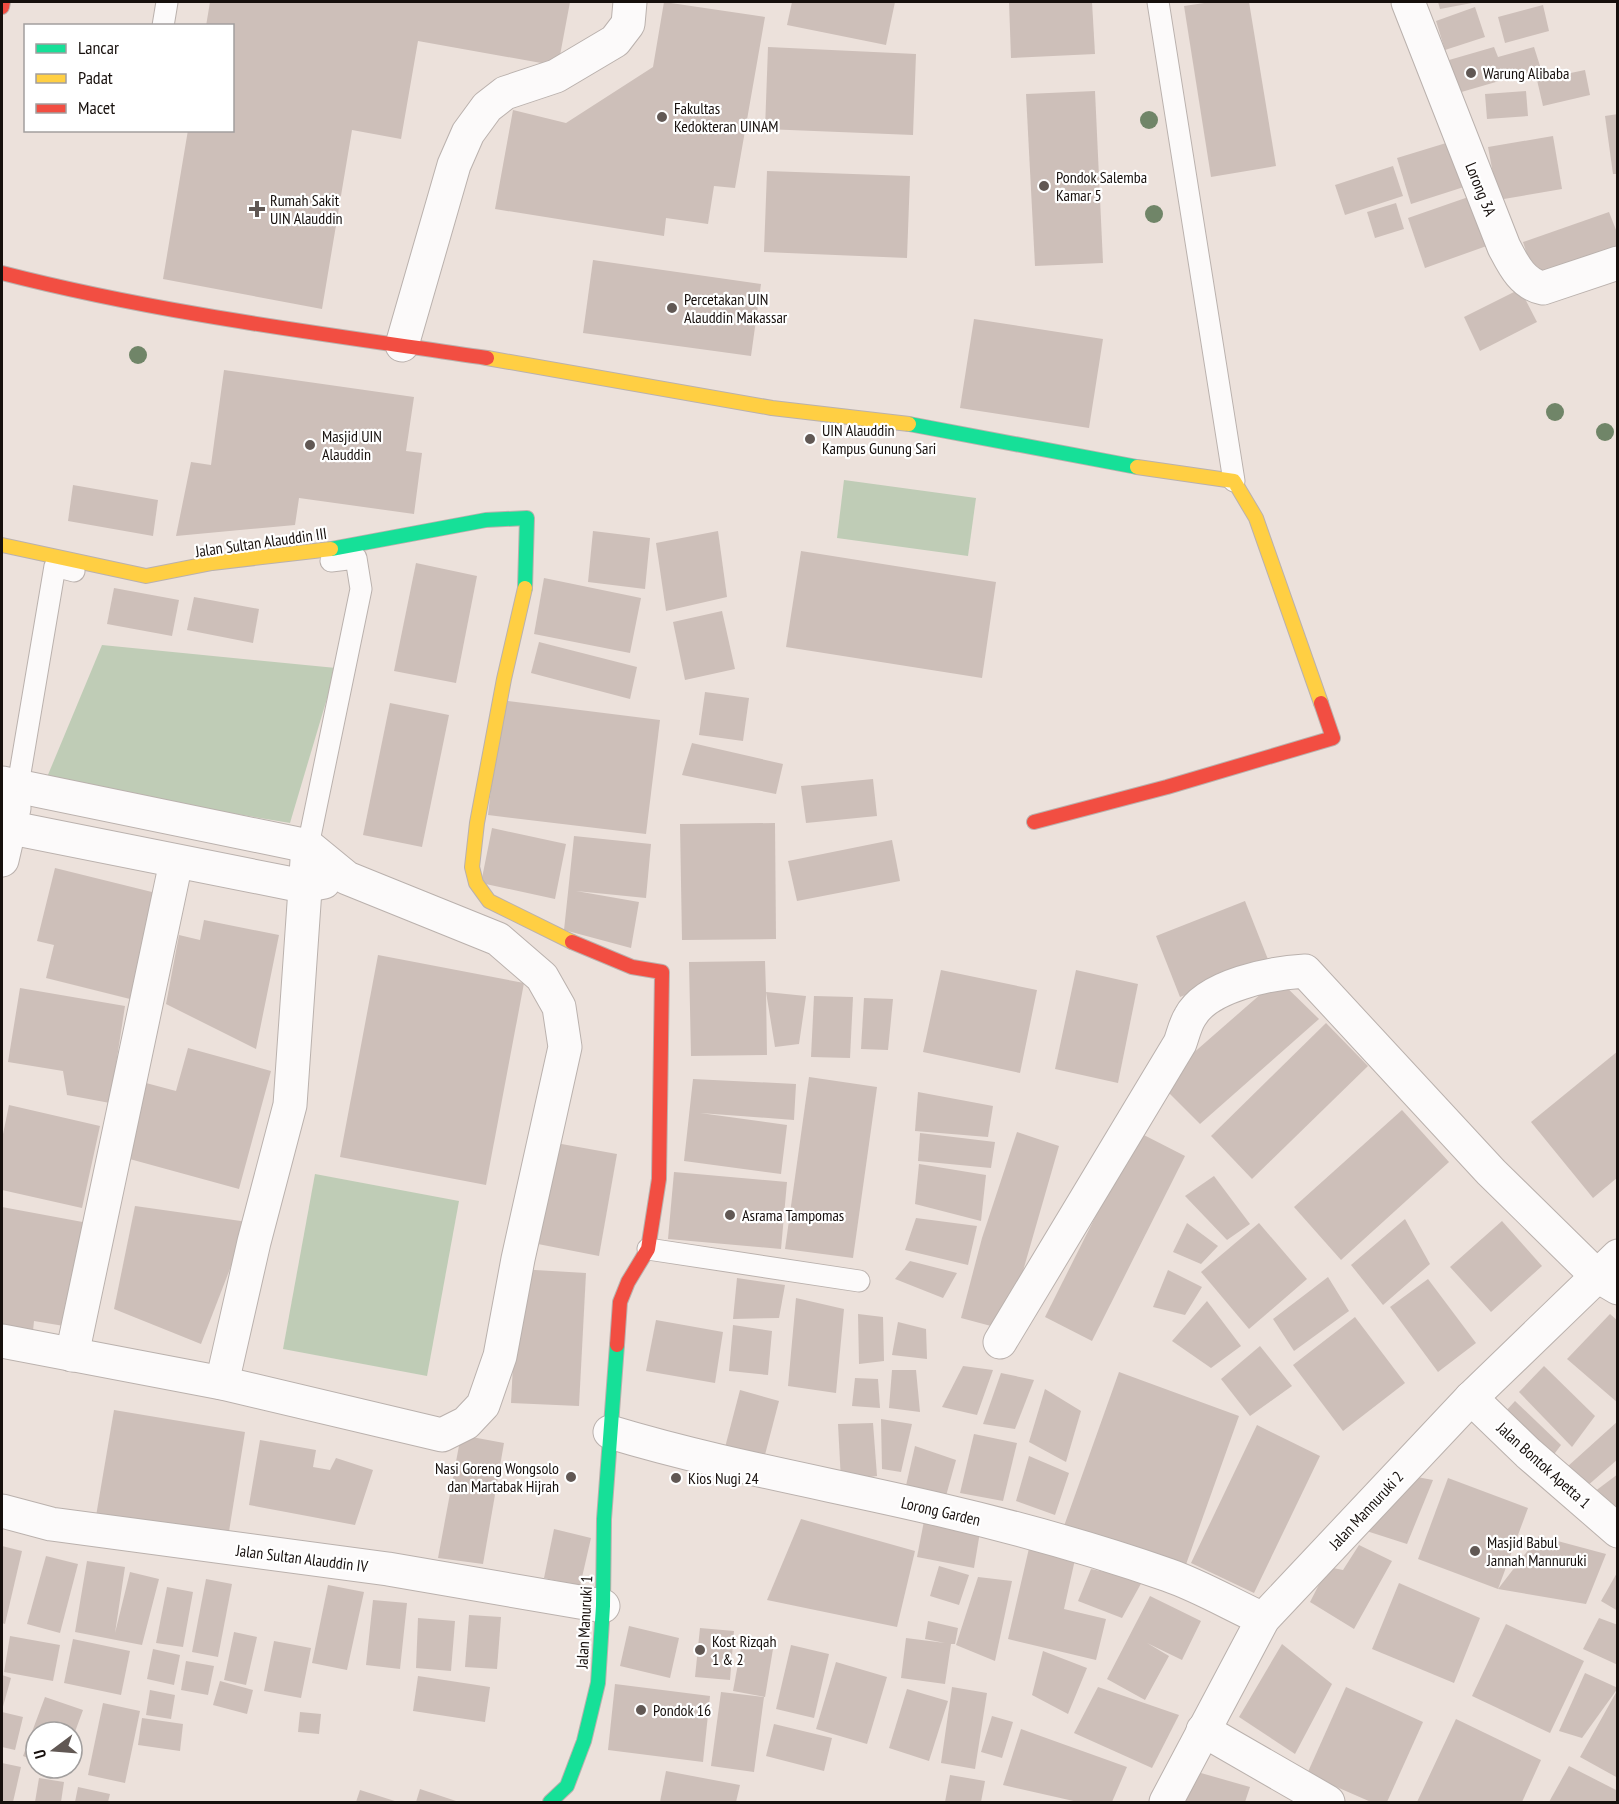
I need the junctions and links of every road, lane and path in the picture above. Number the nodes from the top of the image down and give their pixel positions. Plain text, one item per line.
1 (3, 2) edge
2 (167, 2) edge
3 (630, 2) edge
4 (1158, 2) edge
5 (1408, 2) edge
6 (2, 8) edge
7 (163, 24) edge
8 (1617, 262) edge
9 (2, 273) edge
10 (402, 345) junction
11 (1234, 481) junction
12 (2, 545) edge
13 (10, 784) edge
14 (1034, 822) dead end
15 (6, 827) edge
16 (308, 846) junction
17 (2, 860) edge
18 (176, 862) junction
19 (347, 879) junction
20 (303, 886) junction
21 (648, 1249) junction
22 (1610, 1273) edge
23 (859, 1281) dead end
24 (2, 1341) edge
25 (1000, 1342) dead end
26 (72, 1355) junction
27 (222, 1383) junction
28 (1471, 1398) junction
29 (610, 1432) junction
30 (2, 1512) edge
31 (1617, 1531) edge
32 (603, 1606) junction
33 (1263, 1619) junction
34 (1203, 1730) junction
35 (1324, 1802) edge
36 (549, 1803) edge
37 (1166, 1803) edge

1 - 6 main road
2 - 7 lane
3 - 10 street
4 - 11 lane
5 - 8 street, Lorong 3A
9 - 10 main road
10 - 11 main road
11 - 14 main road
12 - 21 main road, Jalan Sultan Alauddin III
13 - 15 street
13 - 16 street
13 - 16 lane
15 - 17 street
15 - 18 street
16 - 19 street
16 - 20 street
18 - 20 street
18 - 26 street
19 - 20 street
19 - 27 street
20 - 27 street
21 - 23 lane
21 - 29 main road, Jalan Manuruki 1
22 - 25 street
22 - 28 street, Jalan Mannuruki 2
24 - 26 street
26 - 27 street
28 - 31 street, Jalan Bontok Apetta 1
28 - 33 street, Jalan Mannuruki 2
29 - 32 main road, Jalan Manuruki 1
29 - 33 street, Lorong Garden
30 - 32 street, Jalan Sultan Alauddin IV
32 - 36 main road, Jalan Manuruki 1
33 - 34 street, Jalan Mannuruki 2
34 - 35 street
34 - 37 street, Jalan Mannuruki 2

